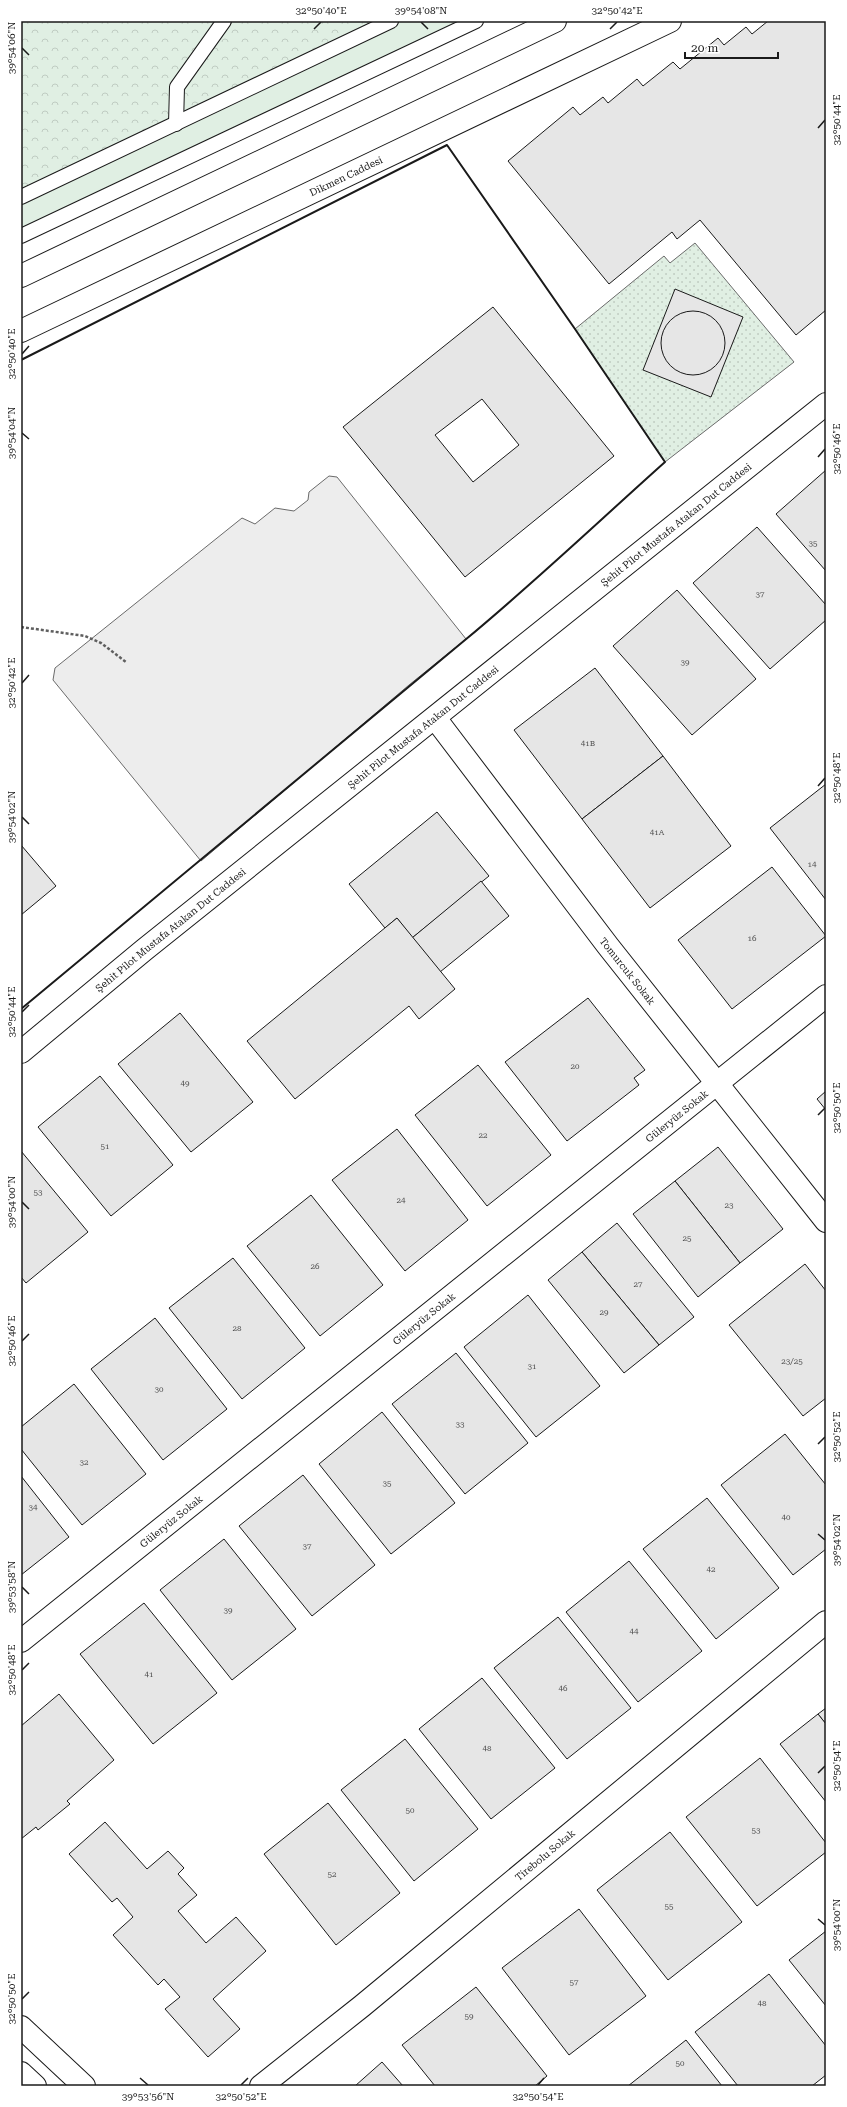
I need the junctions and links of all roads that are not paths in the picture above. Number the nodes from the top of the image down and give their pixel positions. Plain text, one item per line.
1 (224, 21) edge
2 (391, 21) edge
3 (476, 21) edge
4 (555, 21) edge
5 (670, 21) edge
6 (176, 124) junction
7 (21, 197) edge
8 (21, 236) edge
9 (21, 276) edge
10 (21, 331) edge
11 (826, 404) edge
12 (435, 718) junction
13 (826, 996) edge
14 (21, 1052) edge
15 (716, 1083) junction
16 (826, 1221) edge
17 (826, 1622) edge
18 (21, 1641) edge
19 (21, 2027) edge
20 (21, 2073) edge
21 (35, 2086) edge
22 (84, 2086) edge
23 (261, 2086) edge

1 - 6 lane
2 - 6 lane
3 - 8 lane
4 - 9 street
5 - 10 street, Dikmen Caddesi
6 - 7 lane
11 - 12 street, Şehit Pilot Mustafa Atakan Dut Caddesi
12 - 14 street, Şehit Pilot Mustafa Atakan Dut Caddesi
12 - 15 street, Tomurcuk Sokak
13 - 15 street, Güleryüz Sokak
15 - 16 street, Tomurcuk Sokak
15 - 18 street, Güleryüz Sokak
17 - 23 street, Tirebolu Sokak
19 - 22 street
20 - 21 street

